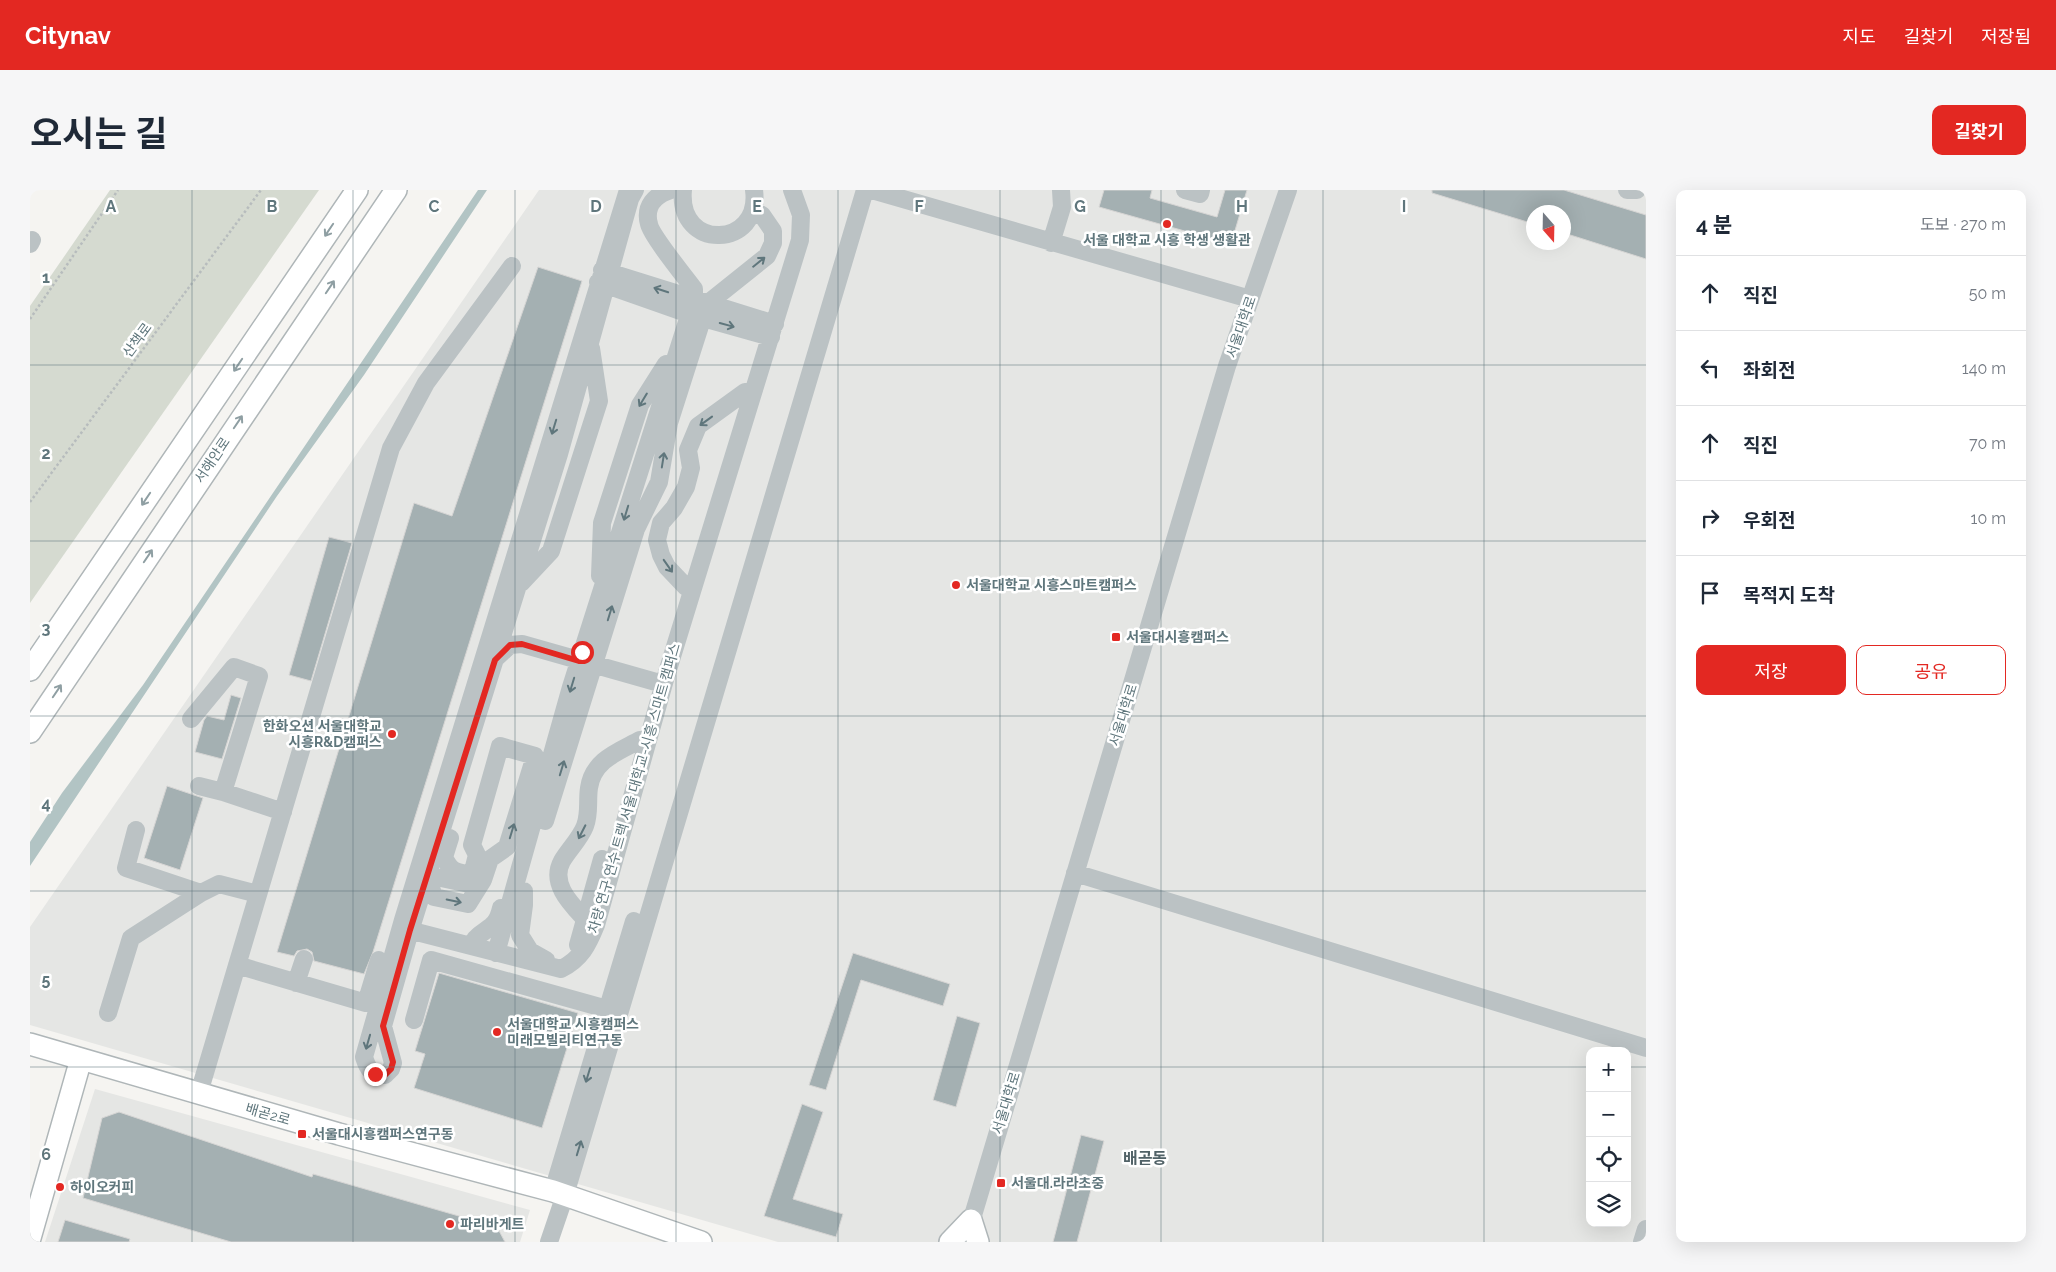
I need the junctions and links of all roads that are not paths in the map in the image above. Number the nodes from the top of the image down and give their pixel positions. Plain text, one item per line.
1 (357, 190) edge
2 (396, 190) edge
3 (628, 190) edge
4 (635, 190) edge
5 (671, 190) edge
6 (683, 190) edge
7 (754, 190) edge
8 (783, 190) edge
9 (792, 190) edge
10 (853, 190) edge
11 (864, 190) edge
12 (872, 190) edge
13 (1076, 190) edge
14 (1185, 190) edge
15 (1201, 190) edge
16 (1288, 190) edge
17 (1627, 190) edge
18 (1637, 190) edge
19 (1061, 199) edge
20 (753, 210) junction
21 (1051, 243) junction
22 (512, 266) dead end
23 (605, 278) junction
24 (630, 293) junction
25 (1250, 299) junction
26 (601, 306) junction
27 (698, 309) junction
28 (768, 329) junction
29 (590, 342) junction
30 (745, 392) junction
31 (518, 587) junction
32 (686, 587) junction
33 (510, 611) junction
34 (588, 659) junction
35 (495, 660) junction
36 (30, 670) edge
37 (662, 679) junction
38 (485, 692) junction
39 (191, 719) dead end
40 (30, 732) edge
41 (640, 740) junction
42 (199, 786) dead end
43 (223, 792) junction
44 (283, 812) junction
45 (136, 830) dead end
46 (444, 857) junction
47 (408, 868) dead end
48 (1076, 873) junction
49 (431, 876) junction
50 (521, 883) junction
51 (201, 893) junction
52 (258, 894) junction
53 (584, 918) junction
54 (407, 925) junction
55 (447, 940) junction
56 (475, 940) junction
57 (501, 951) junction
58 (304, 959) dead end
59 (546, 960) junction
60 (441, 963) junction
61 (237, 966) junction
62 (296, 983) junction
63 (393, 992) junction
64 (420, 1000) junction
65 (608, 1009) junction
66 (108, 1013) dead end
67 (414, 1020) dead end
68 (30, 1044) edge
69 (1646, 1048) edge
70 (81, 1059) junction
71 (199, 1093) junction
72 (559, 1193) junction
73 (35, 1204) edge
74 (971, 1220) junction
75 (1646, 1229) edge
76 (30, 1238) edge
77 (549, 1242) edge
78 (701, 1242) edge
79 (950, 1242) edge
80 (965, 1242) edge
81 (978, 1242) edge
82 (1642, 1242) edge

1 -> 36 main road
40 -> 2 main road, 서해안로
3 - 23 street
4 - 23 street
5 - 27 street
6 - 20 street
7 - 20 street
8 - 28 street
9 - 28 street
10 - 65 street
72 -> 11 street
12 - 21 street
13 - 19 street
14 - 15 street
16 - 25 street, 서울대학로
17 - 18 street
19 - 21 street
27 -> 20 street
21 - 25 street
22 - 44 street
23 - 24 street
23 - 26 street
27 -> 23 street
23 -> 54 street
24 - 26 street
24 - 27 street
25 - 48 street, 서울대학로
26 - 29 street
27 - 28 street
34 -> 27 street
27 -> 34 street
28 - 30 street
28 - 37 street, 차량 연구 연수 트랙 서울 대학교-시흥 스마트 캠퍼스
29 - 31 street
29 - 31 street
30 - 32 street
30 -> 32 street
31 - 33 street
32 - 37 street
33 - 34 street
33 - 35 street
34 - 35 street
34 - 37 street
34 - 50 street
35 - 38 street
37 - 41 street
37 - 57 street, 차량 연구 연수 트랙 서울 대학교-시흥 스마트 캠퍼스
38 - 46 street
38 - 49 street
39 - 43 street
41 - 53 street
41 -> 53 street
42 - 43 street
43 - 44 street
44 - 52 street
45 - 51 street
46 - 49 street
49 -> 46 street
47 - 62 street
48 - 69 street
48 - 74 street, 서울대학로
49 - 54 street
50 - 56 street
50 - 57 street
50 - 59 street
51 - 52 street
51 - 66 street
52 - 61 street
53 - 59 street
54 - 55 street, 차량 연구 연수 트랙 서울 대학교-시흥 스마트 캠퍼스
54 - 56 street
54 - 63 street
54 -> 63 street
55 - 57 street, 차량 연구 연수 트랙 서울 대학교-시흥 스마트 캠퍼스
55 - 60 street
56 - 57 street
57 - 59 street
58 - 62 street
60 - 64 street
60 - 65 street
61 - 62 street
61 - 71 street
63 - 64 street
64 - 67 street
65 -> 72 street
68 - 70 main road, 배곧2로
70 - 71 main road, 배곧2로
70 - 73 main road
71 - 72 main road, 배곧2로
72 - 77 street
72 - 78 main road, 배곧2로
73 - 76 main road
74 - 79 main road
74 - 80 street, 서울대학로
74 - 81 main road
75 - 82 street

